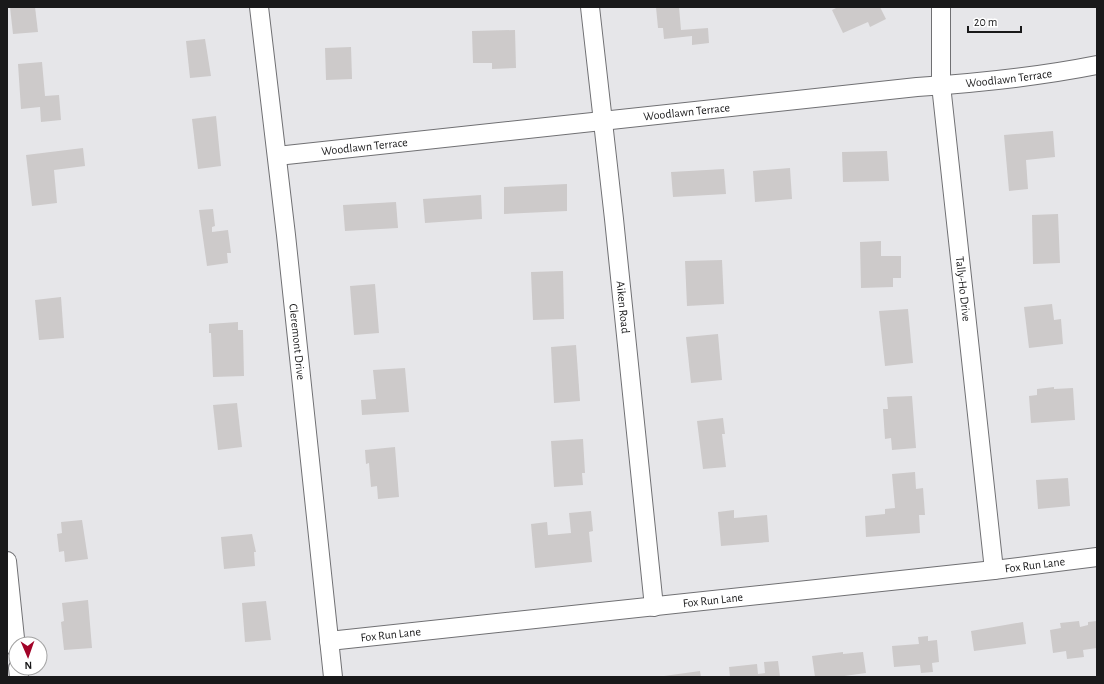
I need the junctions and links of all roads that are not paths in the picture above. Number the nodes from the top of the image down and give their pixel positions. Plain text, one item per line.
1 (259, 7) edge
2 (590, 7) edge
3 (941, 7) edge
4 (1097, 65) edge
5 (941, 85) junction
6 (603, 120) junction
7 (277, 156) junction
8 (1097, 557) edge
9 (7, 561) edge
10 (994, 570) junction
11 (654, 607) junction
12 (15, 636) edge
13 (329, 641) junction
14 (333, 677) edge

1 - 7 street, Cleremont Drive
2 - 6 street, Aiken Road
3 - 5 street, Tally-Ho Drive
4 - 5 street, Woodlawn Terrace
5 - 6 street, Woodlawn Terrace
5 - 10 street, Tally-Ho Drive
6 - 7 street, Woodlawn Terrace
6 - 11 street, Aiken Road
7 - 13 street, Cleremont Drive
8 - 10 street, Fox Run Lane
9 - 12 street
10 - 11 street, Fox Run Lane
11 - 13 street, Fox Run Lane
13 - 14 street, Cleremont Drive

